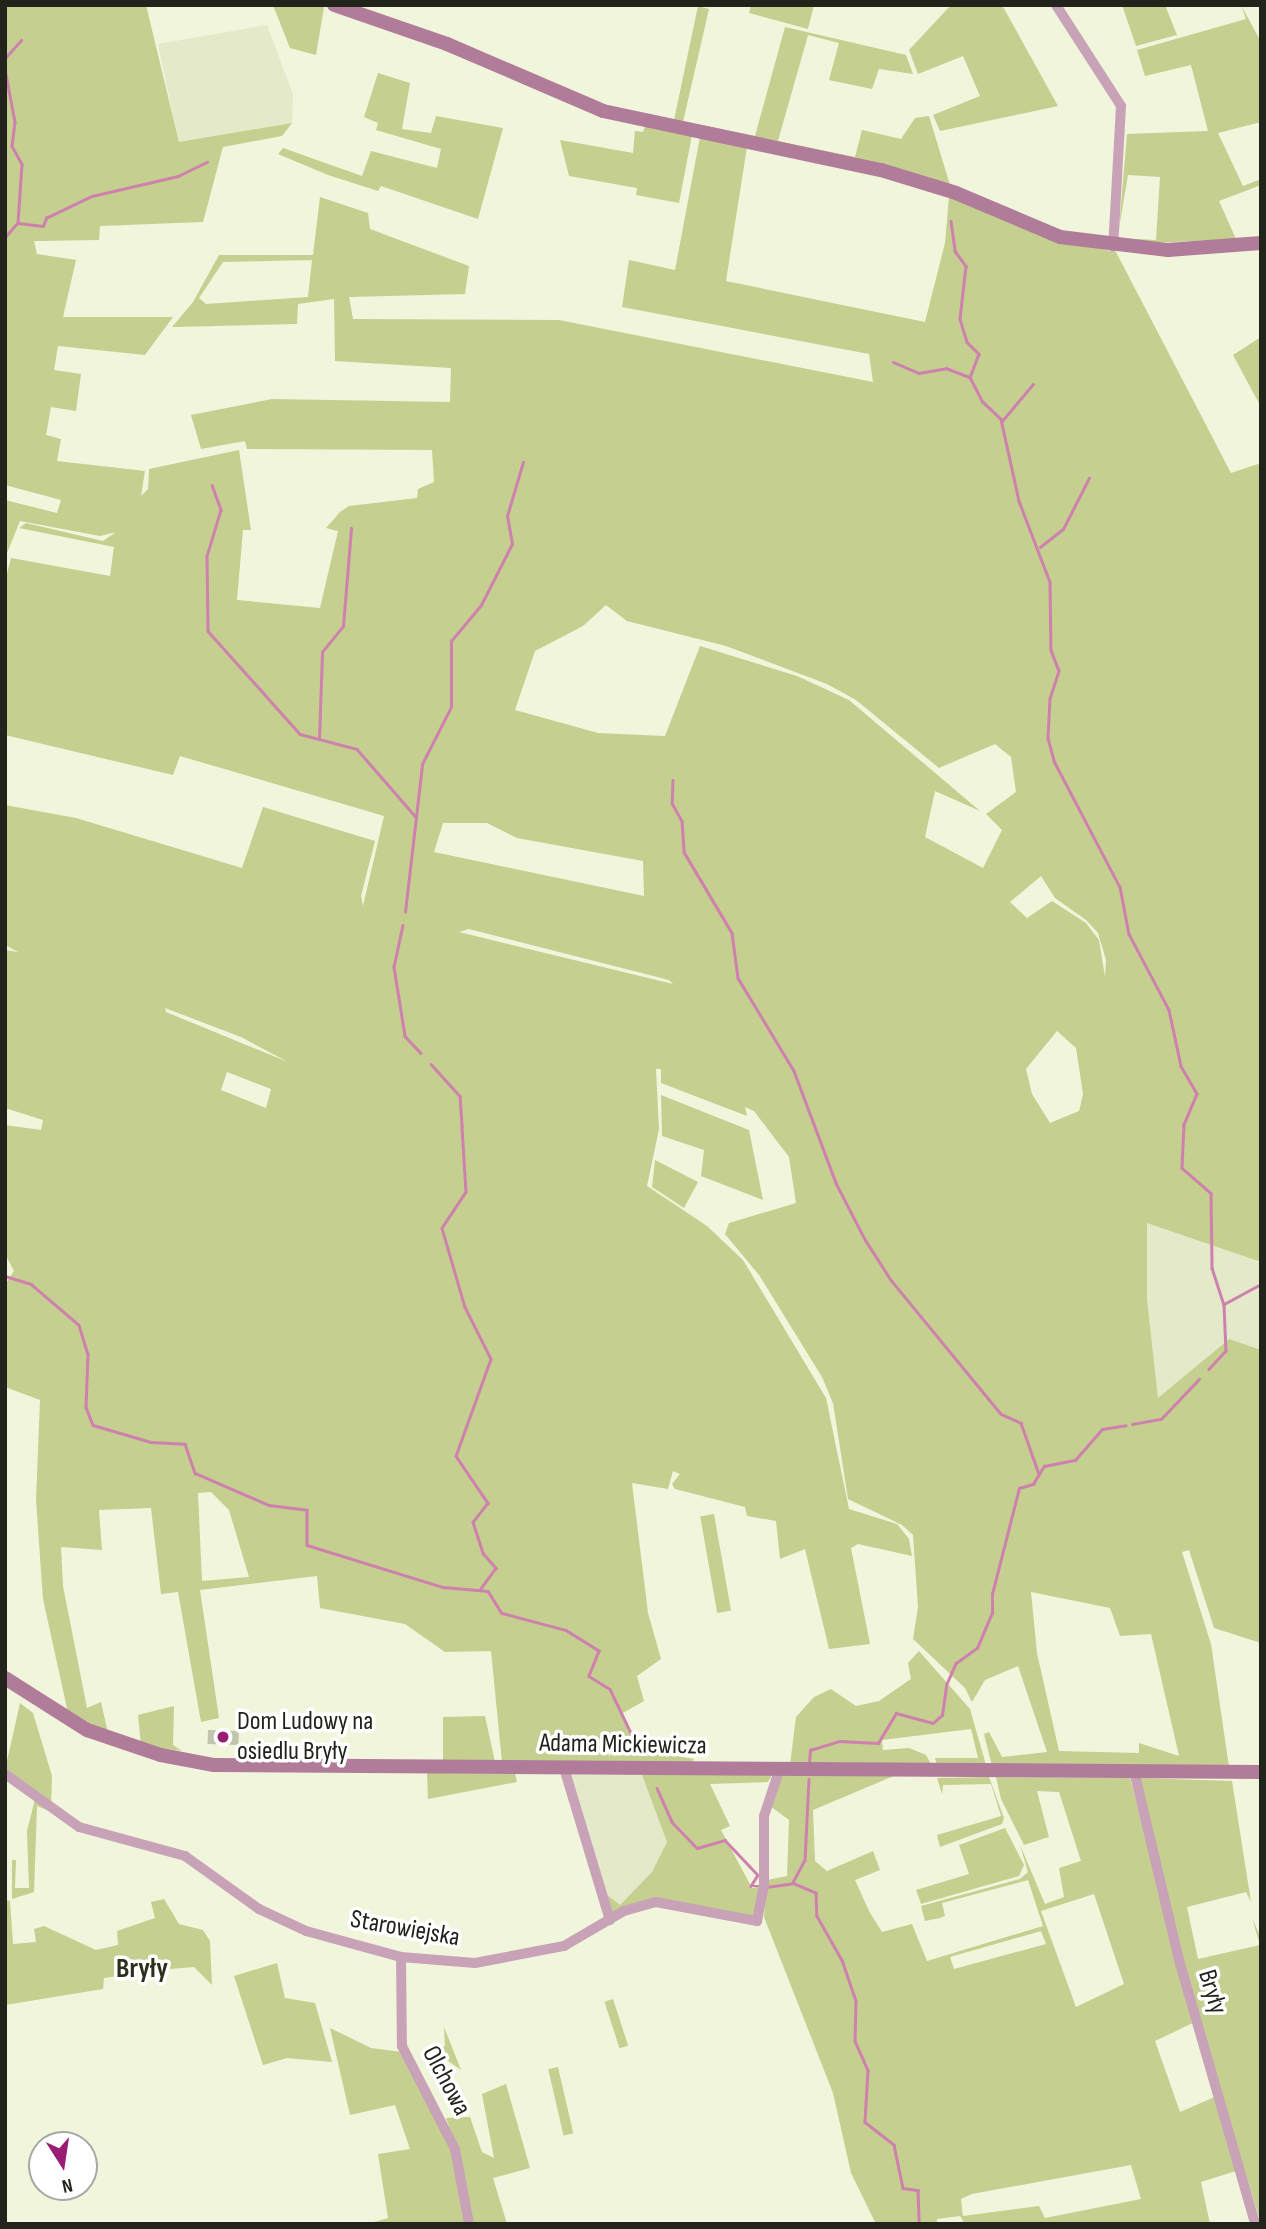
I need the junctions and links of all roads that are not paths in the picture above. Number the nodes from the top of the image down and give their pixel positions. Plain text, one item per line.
1 (334, 5) edge
2 (1056, 5) edge
3 (1261, 243) edge
4 (1113, 247) junction
5 (5, 1678) edge
6 (564, 1768) junction
7 (779, 1772) junction
8 (1134, 1772) junction
9 (1261, 1772) edge
10 (5, 1774) edge
11 (610, 1920) junction
12 (401, 1957) junction
13 (469, 2224) edge
14 (1255, 2224) edge

1 - 4 street
2 - 4 street
3 - 4 street
5 - 6 street, Adama Mickiewicza
6 - 7 street, Adama Mickiewicza
6 - 11 street
7 - 8 street, Adama Mickiewicza
7 - 11 street, Starowiejska
8 - 9 street, Adama Mickiewicza
8 - 14 street, Bryły
10 - 12 street, Starowiejska
11 - 12 street, Starowiejska
12 - 13 street, Olchowa

